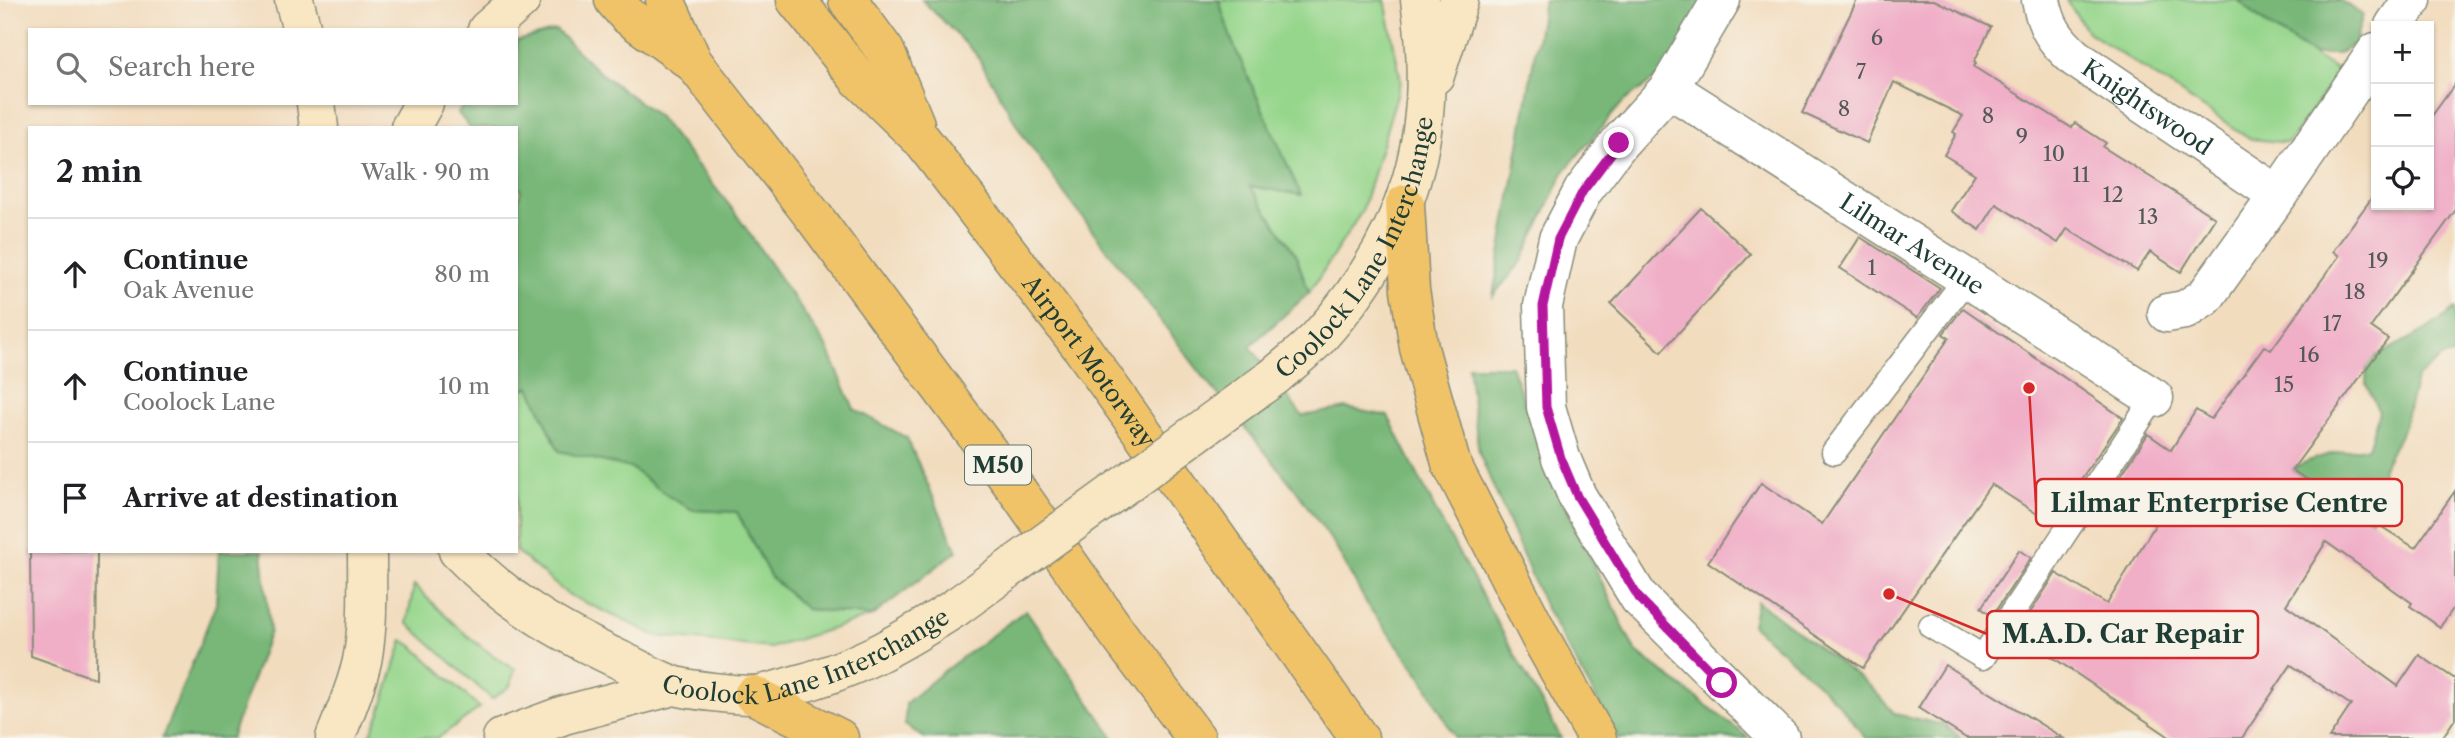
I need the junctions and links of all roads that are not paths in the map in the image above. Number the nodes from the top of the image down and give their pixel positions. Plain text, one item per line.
1 (294, 0) edge
2 (521, 0) edge
3 (614, 0) edge
4 (665, 0) edge
5 (796, 0) edge
6 (848, 0) edge
7 (1420, 0) edge
8 (1459, 0) edge
9 (1721, 0) edge
10 (2041, 0) edge
11 (2412, 0) edge
12 (2397, 21) edge
13 (301, 28) edge
14 (489, 28) edge
15 (2371, 59) edge
16 (693, 62) junction
17 (1670, 89) junction
18 (1426, 103) junction
19 (316, 105) edge
20 (423, 105) edge
21 (319, 126) edge
22 (411, 126) edge
23 (921, 139) junction
24 (2277, 195) junction
25 (1405, 204) junction
26 (1966, 279) junction
27 (2167, 313) dead end
28 (2154, 398) joint
29 (1834, 452) dead end
30 (368, 553) edge
31 (460, 553) edge
32 (1931, 626) dead end
33 (674, 686) junction
34 (754, 695) junction
35 (335, 738) edge
36 (502, 738) edge
37 (839, 738) edge
38 (1196, 738) edge
39 (1359, 738) edge
40 (1597, 738) edge
41 (1780, 738) edge

1 - 13 main road
2 - 14 main road
3 - 16 highway
4 - 16 highway, M50
5 - 23 highway, Airport Motorway
6 - 23 highway
7 - 18 main road, Coolock Lane Interchange
8 - 18 main road
9 - 17 street
10 - 24 street, Knightswood
11 - 12 street
15 - 24 street
16 - 38 highway, M50
17 - 26 street, Lilmar Avenue
17 - 41 street
18 - 25 main road, Coolock Lane Interchange
19 - 21 main road
20 - 22 main road
23 - 39 highway, Airport Motorway
24 - 27 street
25 - 34 main road, Coolock Lane Interchange, bridge
25 - 40 highway
26 - 28 street, Lilmar Avenue
26 - 29 lane
28 - 32 lane
30 - 35 main road
31 - 33 main road, Coolock Lane Interchange
33 - 34 main road, Coolock Lane Interchange
33 - 36 main road
34 - 37 highway

